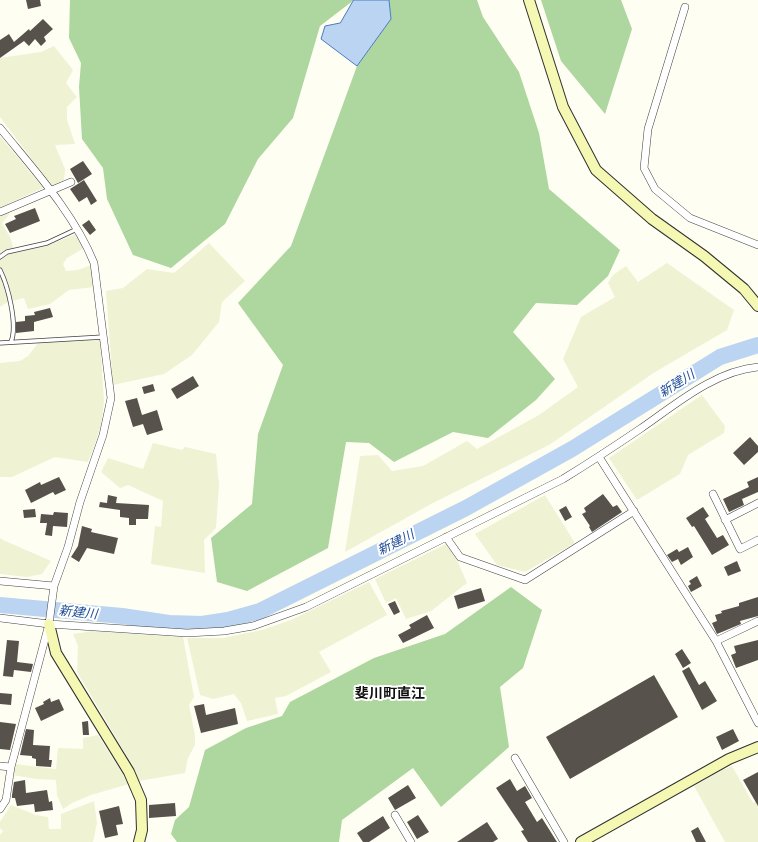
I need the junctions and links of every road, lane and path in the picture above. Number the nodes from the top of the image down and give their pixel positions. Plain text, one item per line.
1 (529, 0) edge
2 (685, 7) dead end
3 (0, 128) edge
4 (71, 182) dead end
5 (50, 191) junction
6 (0, 212) edge
7 (77, 229) junction
8 (758, 245) edge
9 (0, 257) edge
10 (0, 270) edge
11 (758, 306) edge
12 (104, 337) junction
13 (11, 342) junction
14 (0, 343) edge
15 (758, 367) edge
16 (599, 457) junction
17 (714, 494) dead end
18 (758, 504) edge
19 (634, 511) junction
20 (725, 520) junction
21 (446, 537) junction
22 (758, 540) edge
23 (0, 581) edge
24 (54, 588) junction
25 (0, 618) edge
26 (758, 620) edge
27 (49, 622) junction
28 (716, 641) junction
29 (754, 708) edge
30 (758, 723) edge
31 (758, 747) edge
32 (515, 758) dead end
33 (0, 766) edge
34 (11, 767) junction
35 (0, 809) edge
36 (395, 815) dead end
37 (139, 842) edge
38 (411, 842) edge
39 (564, 842) edge
40 (580, 842) edge

1 - 11 street
2 - 8 street
3 - 5 street
4 - 5 street
5 - 6 street
5 - 7 street
7 - 9 lane
7 - 12 street
10 - 13 lane
12 - 13 lane
12 - 24 street
13 - 14 lane
15 - 16 street
16 - 19 street
16 - 21 street
17 - 20 street
18 - 20 street
19 - 21 street
19 - 28 street
20 - 22 street
21 - 27 street
23 - 24 street
24 - 27 street
25 - 27 street
26 - 28 street
27 - 34 street
27 - 37 street
28 - 29 street
29 - 30 street
31 - 40 street
32 - 39 street
33 - 34 street
34 - 35 street
36 - 38 street

